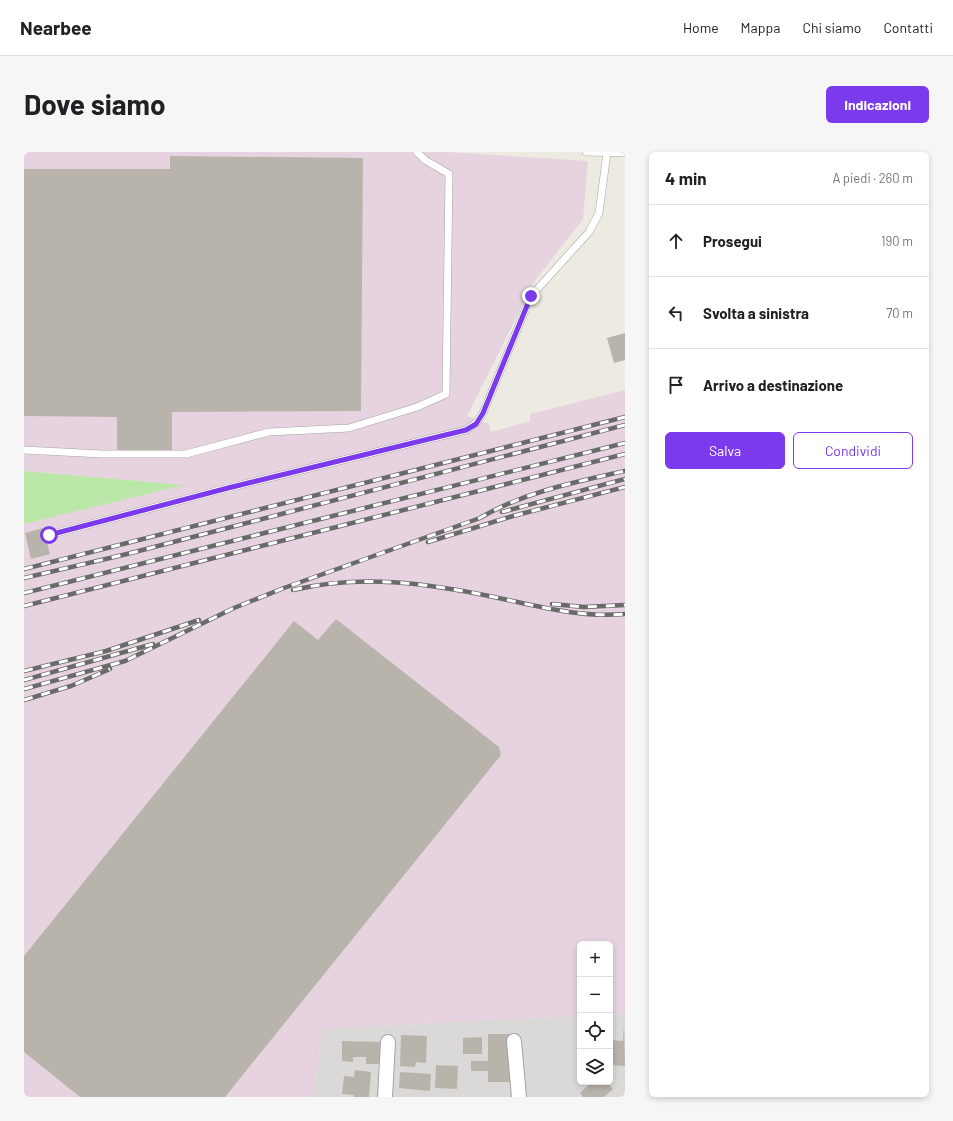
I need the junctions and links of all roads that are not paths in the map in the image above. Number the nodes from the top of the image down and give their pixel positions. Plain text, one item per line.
1 (416, 152) edge
2 (586, 152) edge
3 (607, 153) edge
4 (625, 153) edge
5 (24, 450) edge
6 (49, 535) dead end
7 (514, 1041) dead end
8 (388, 1042) dead end
9 (385, 1097) edge
10 (519, 1097) edge

1 - 5 lane
2 - 3 lane
3 - 4 lane
3 - 6 lane
7 - 10 street
8 - 9 street

